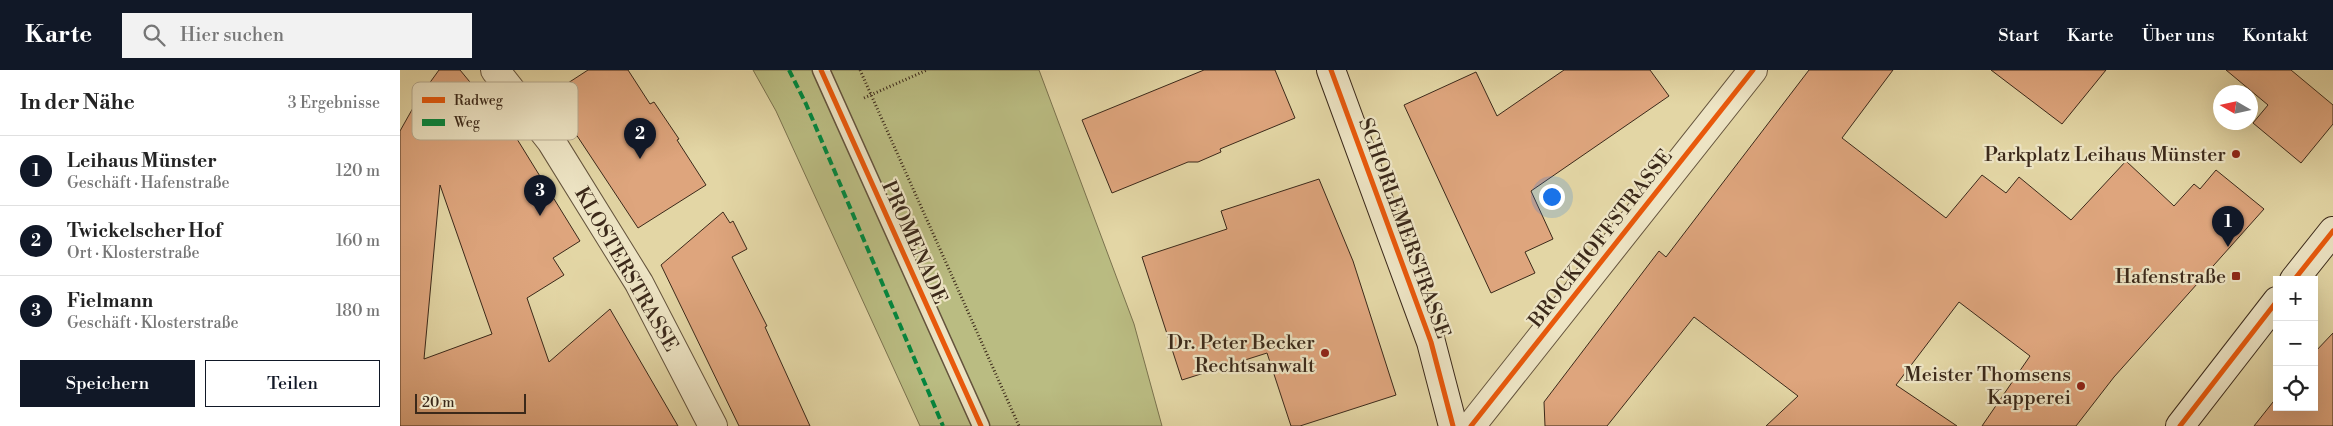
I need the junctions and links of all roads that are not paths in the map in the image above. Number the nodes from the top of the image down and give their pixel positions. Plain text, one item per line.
1 (495, 70) edge
2 (821, 70) edge
3 (1331, 70) edge
4 (1753, 70) edge
5 (504, 82) edge
6 (550, 140) edge
7 (2333, 231) edge
8 (2297, 276) edge
9 (2273, 306) edge
10 (713, 426) edge
11 (981, 426) edge
12 (1453, 426) edge
13 (1471, 426) edge
14 (2180, 426) edge

1 - 5 street, KLOSTERSTRASSE
2 - 11 lane, PROMENADE
3 - 12 street, SCHORLEMERSTRASSE
4 - 13 street, BROCKHOFFSTRASSE
6 - 10 street, KLOSTERSTRASSE
7 - 8 street
9 - 14 street

